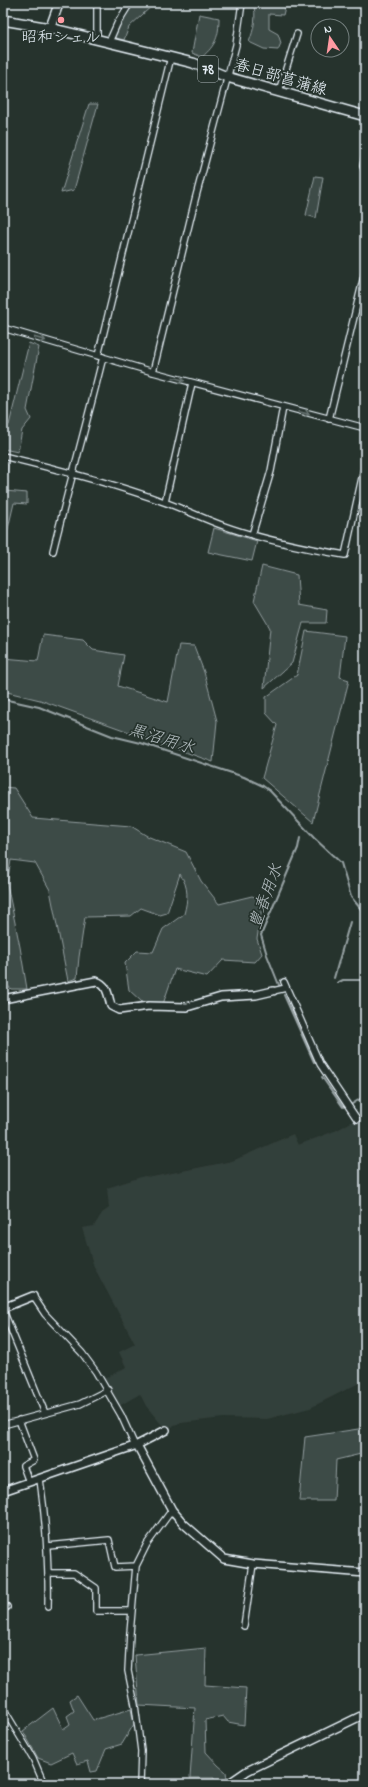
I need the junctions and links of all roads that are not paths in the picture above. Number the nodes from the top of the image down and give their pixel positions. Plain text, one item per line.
1 (58, 3) edge
2 (97, 3) edge
3 (130, 3) edge
4 (242, 3) edge
5 (3, 20) edge
6 (50, 28) junction
7 (297, 34) dead end
8 (97, 40) junction
9 (109, 42) junction
10 (171, 57) junction
11 (227, 77) junction
12 (279, 91) junction
13 (365, 116) edge
14 (365, 156) edge
15 (365, 170) edge
16 (365, 272) edge
17 (3, 328) edge
18 (101, 357) junction
19 (153, 372) junction
20 (192, 383) junction
21 (283, 407) junction
22 (329, 419) junction
23 (365, 428) edge
24 (3, 456) edge
25 (365, 464) edge
26 (72, 473) junction
27 (165, 502) junction
28 (252, 535) junction
29 (53, 551) dead end
30 (273, 991) joint
31 (3, 999) edge
32 (357, 1119) dead end
33 (33, 1296) joint
34 (3, 1309) edge
35 (108, 1390) junction
36 (45, 1413) junction
37 (19, 1420) junction
38 (3, 1425) edge
39 (166, 1430) dead end
40 (136, 1445) junction
41 (40, 1479) junction
42 (29, 1482) junction
43 (3, 1491) edge
44 (172, 1510) junction
45 (48, 1546) junction
46 (253, 1564) junction
47 (136, 1566) junction
48 (49, 1573) junction
49 (365, 1573) edge
50 (48, 1607) dead end
51 (132, 1611) junction
52 (244, 1626) dead end
53 (3, 1708) edge
54 (365, 1714) edge
55 (44, 1784) edge
56 (140, 1784) edge
57 (228, 1784) edge

1 - 6 main road
2 - 8 street
3 - 9 street
4 - 11 street
5 - 6 main road, 春日部菖蒲線 / 78
6 - 8 main road, 春日部菖蒲線 / 78
7 - 12 street
8 - 9 main road, 春日部菖蒲線 / 78
9 - 10 main road, 春日部菖蒲線 / 78
10 - 11 main road, 春日部菖蒲線 / 78
10 - 18 street
11 - 12 main road, 春日部菖蒲線 / 78
11 - 19 street
12 - 13 main road, 春日部菖蒲線 / 78
14 - 15 street
16 - 22 street
17 -> 18 street
18 - 19 street
18 - 26 street
19 -> 20 street
20 - 21 street
20 - 27 street
21 -> 22 street
21 - 28 street
22 - 23 street
24 - 26 street
25 - 28 street
26 - 27 street
26 - 29 street
27 - 28 street
30 - 31 street
30 - 32 street
33 - 34 street
33 - 35 street
34 - 36 street
35 - 36 street
35 - 40 street
36 - 37 street
37 - 38 street
37 - 42 street
39 - 40 street
40 - 41 street
40 - 44 street
41 - 42 street
41 - 45 street
42 - 43 street
44 - 46 street
44 - 47 street
45 - 47 street
45 - 48 street
46 - 49 street
46 - 52 street
47 - 51 street
48 - 50 street
48 - 51 street
51 - 56 street
53 - 55 street
54 - 57 street

